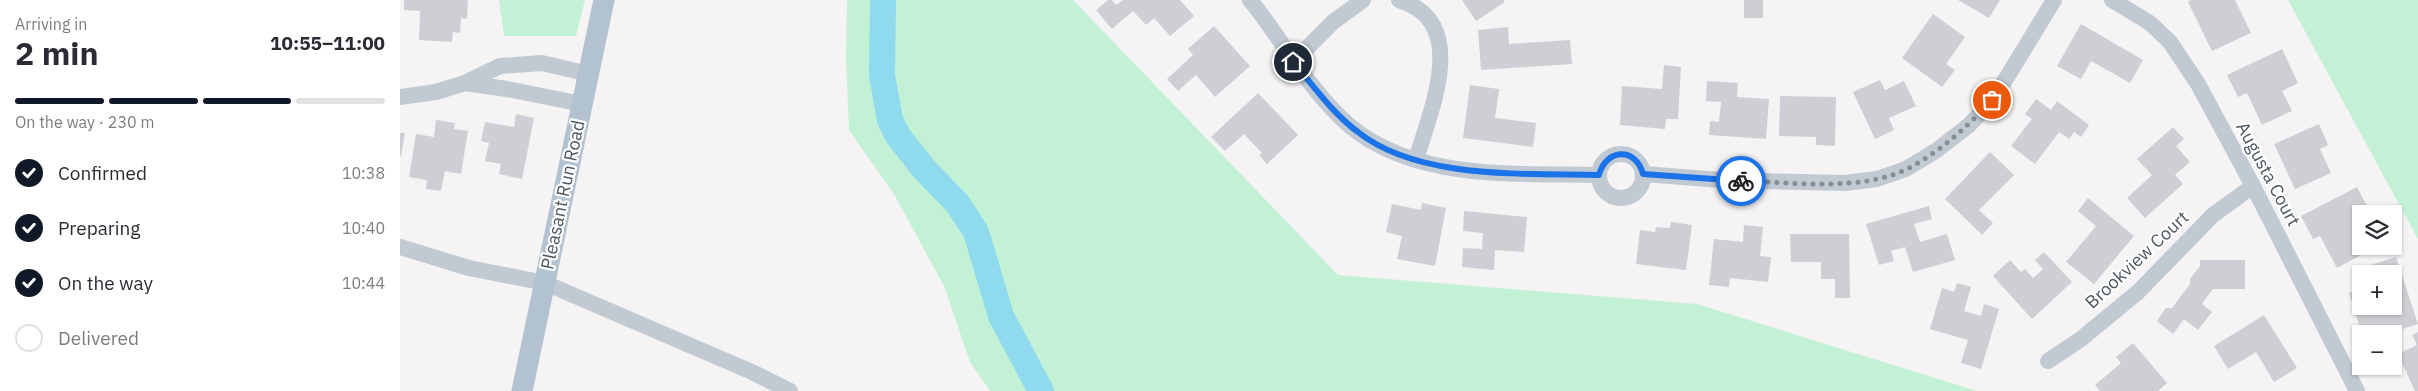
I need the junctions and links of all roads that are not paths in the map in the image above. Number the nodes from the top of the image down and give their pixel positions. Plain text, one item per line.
1 (604, 0) edge
2 (1250, 0) edge
3 (1363, 0) edge
4 (1399, 0) edge
5 (2054, 0) edge
6 (2112, 0) edge
7 (1293, 62) junction
8 (589, 74) junction
9 (465, 83) junction
10 (400, 97) edge
11 (582, 104) junction
12 (1416, 160) junction
13 (1643, 174) junction
14 (1599, 175) junction
15 (2253, 186) junction
16 (400, 247) edge
17 (545, 283) junction
18 (2048, 361) dead end
19 (522, 391) edge
20 (790, 391) edge
21 (2357, 391) edge

1 - 8 main road, Pleasant Run Road
2 - 7 street
3 - 7 street
4 - 12 street
5 - 13 street
6 - 15 street, Augusta Court
7 - 12 street
8 - 9 street
8 - 11 main road, Pleasant Run Road
9 - 10 street
9 - 11 street
11 - 17 main road, Pleasant Run Road
12 - 14 street
13 - 14 street
13 - 14 street
15 - 18 street, Brookview Court
15 - 21 street, Augusta Court
16 - 17 street
17 - 19 main road, Pleasant Run Road
17 - 20 street

